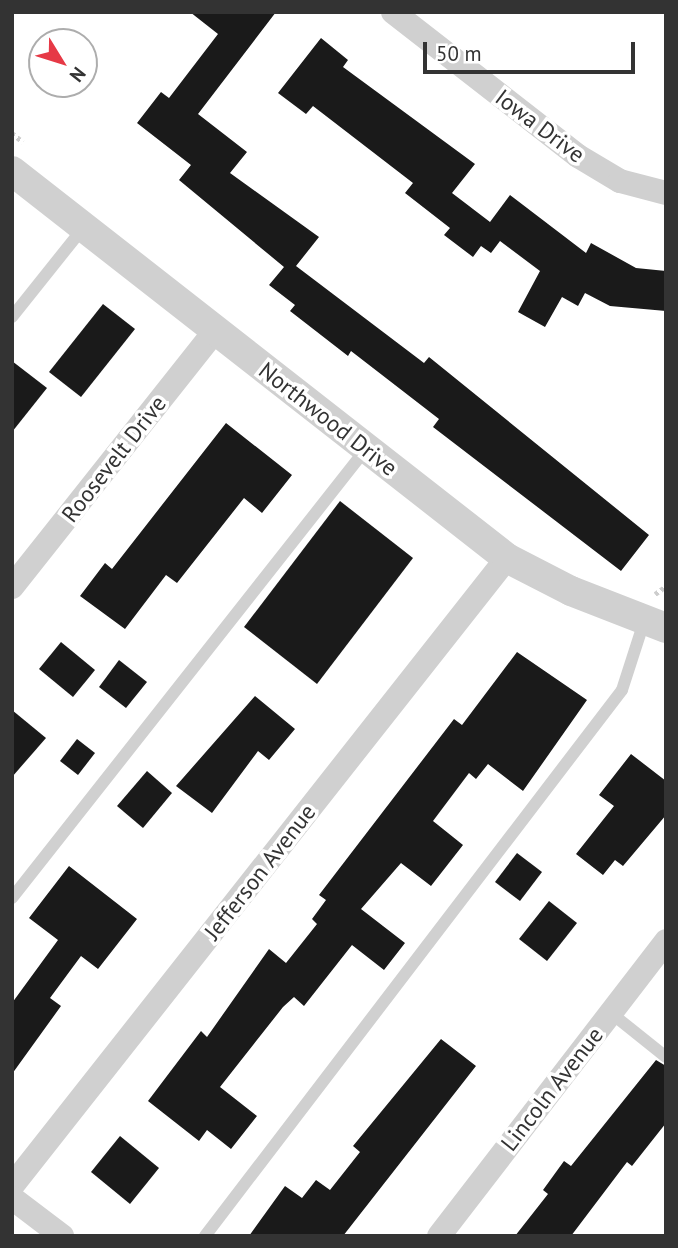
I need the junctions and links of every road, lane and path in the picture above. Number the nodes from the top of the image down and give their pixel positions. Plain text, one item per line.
1 (393, 12) edge
2 (12, 172) edge
3 (666, 193) edge
4 (83, 227) junction
5 (12, 317) edge
6 (215, 331) junction
7 (366, 449) junction
8 (507, 558) junction
9 (12, 587) edge
10 (655, 625) edge
11 (12, 898) edge
12 (666, 942) edge
13 (611, 1013) junction
14 (666, 1056) edge
15 (12, 1186) edge
16 (12, 1198) edge
17 (62, 1236) edge
18 (205, 1236) edge
19 (439, 1236) edge

1 - 3 street, Iowa Drive
2 - 4 street, Northwood Drive
4 - 5 lane
4 - 6 street, Northwood Drive
6 - 7 street, Northwood Drive
6 - 9 street, Roosevelt Drive
7 - 8 street, Northwood Drive
7 - 11 lane
8 - 10 street, Northwood Drive
8 - 15 street, Jefferson Avenue
10 - 18 lane
12 - 13 street, Lincoln Avenue
13 - 14 lane
13 - 19 street, Lincoln Avenue
16 - 17 street

